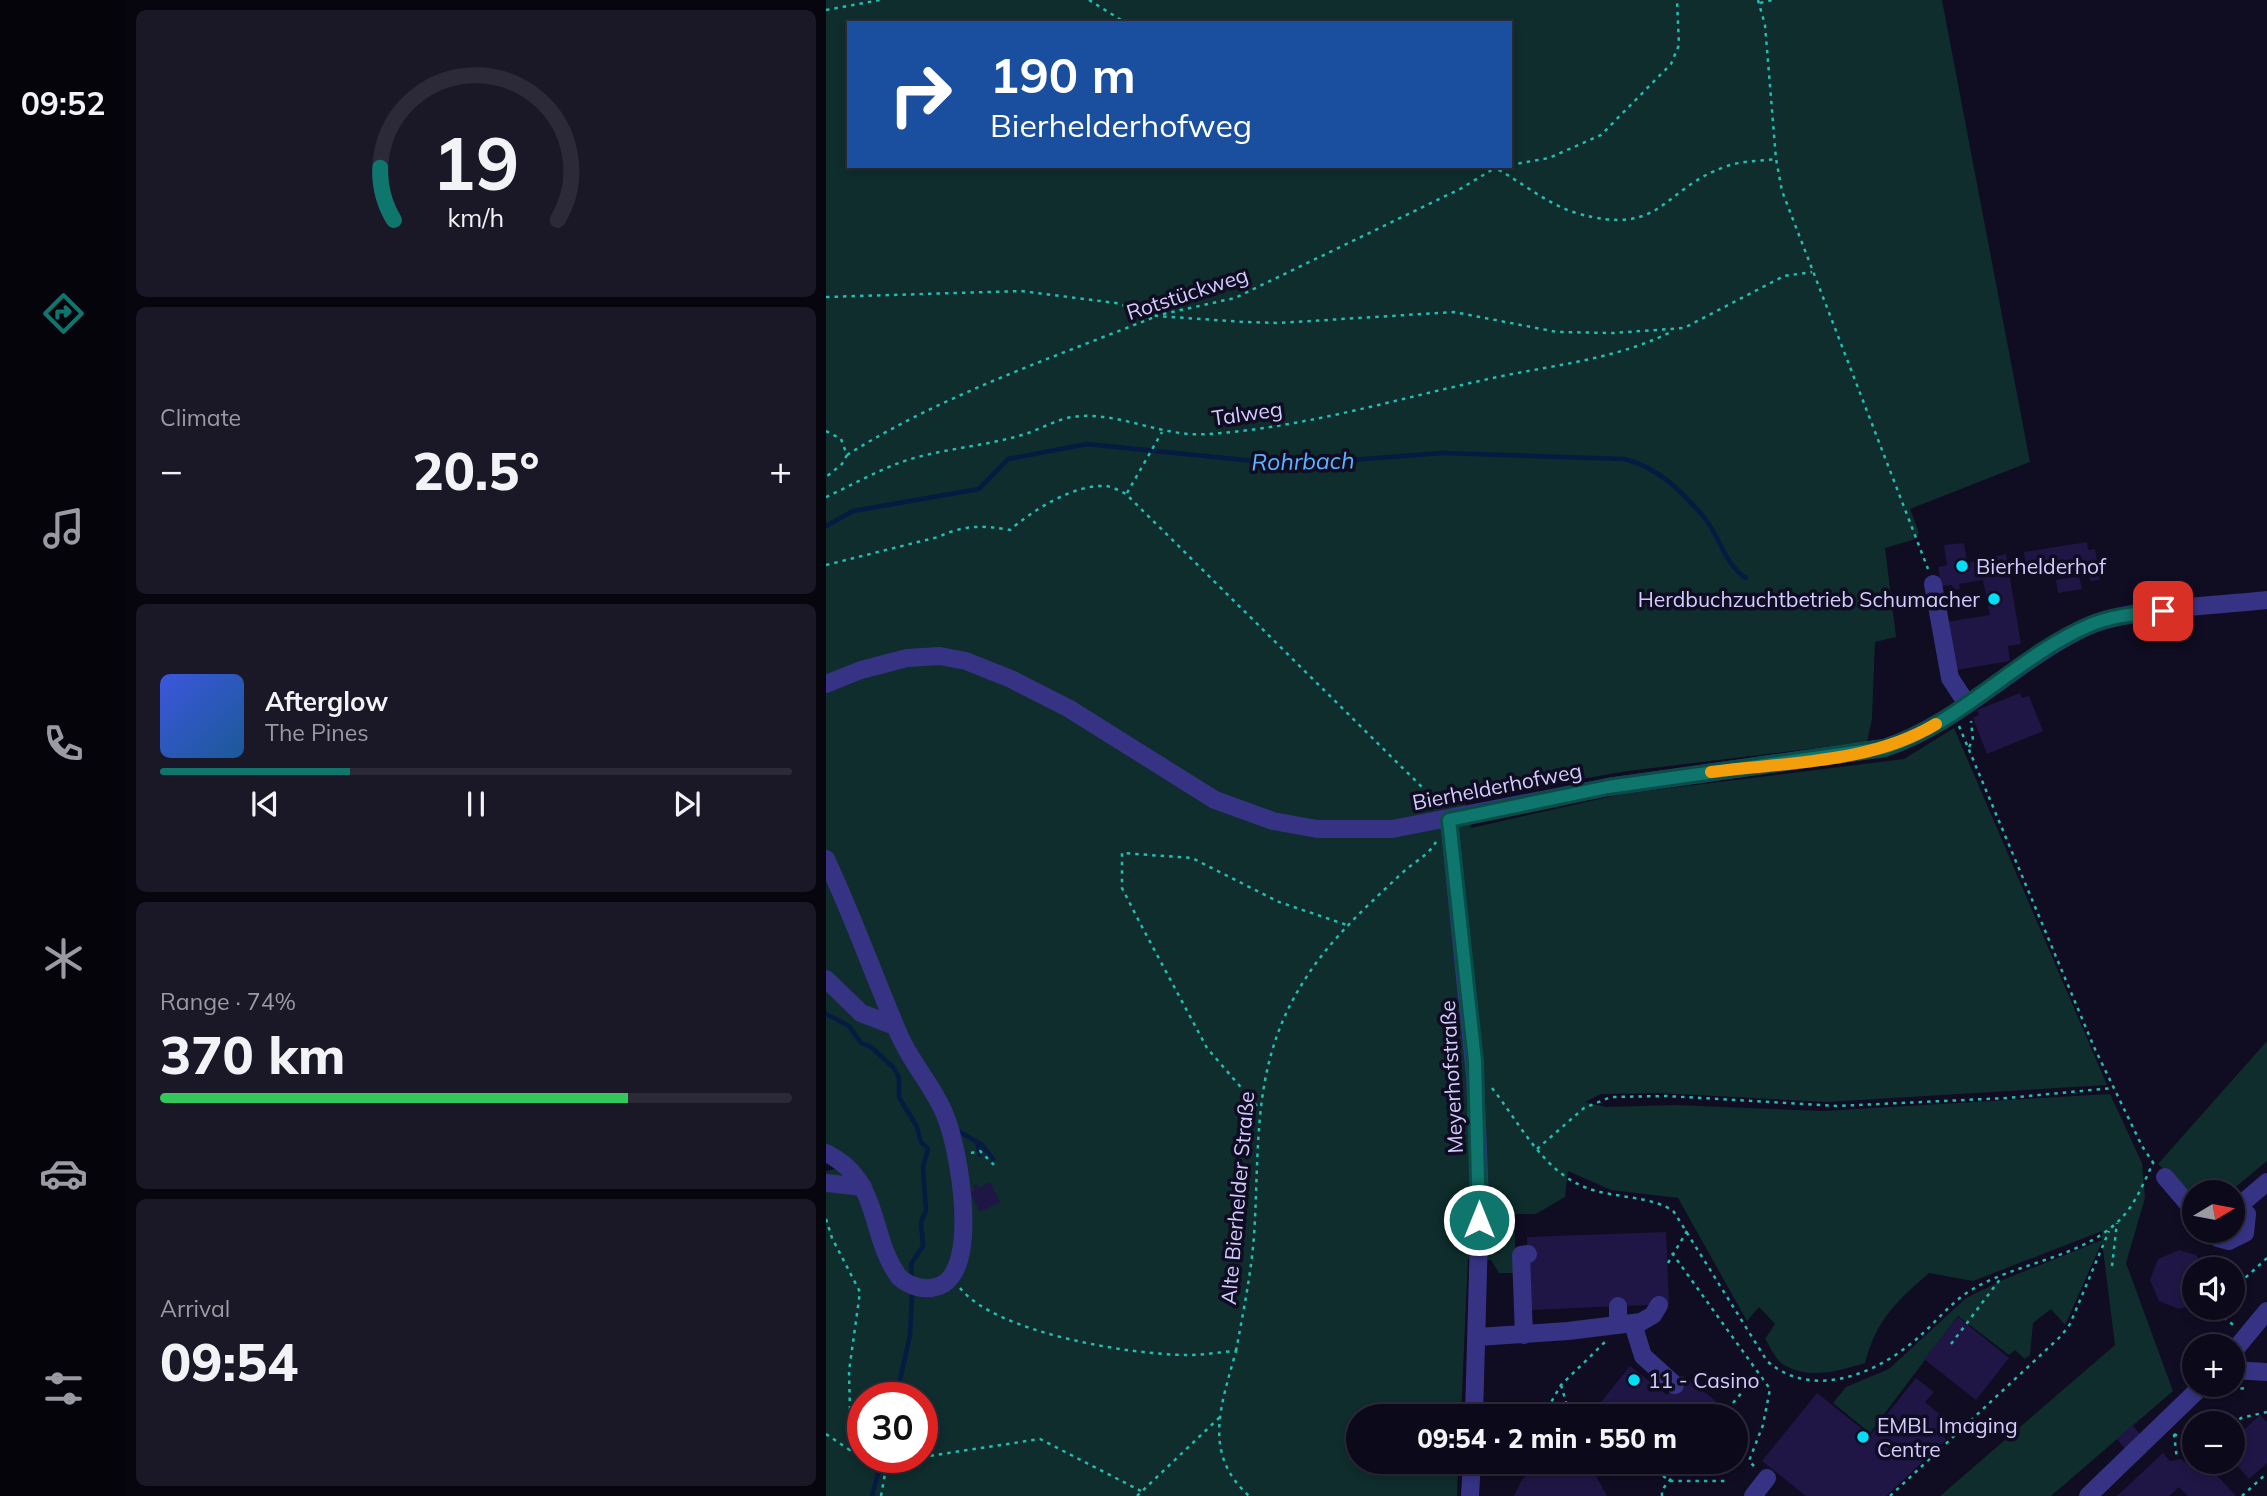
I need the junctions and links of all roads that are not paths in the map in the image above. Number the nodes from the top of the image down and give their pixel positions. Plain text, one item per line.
1 (1933, 584) road end
2 (2267, 600) edge
3 (826, 684) edge
4 (1965, 711) junction
5 (1449, 820) junction
6 (826, 859) edge
7 (826, 979) edge
8 (895, 1026) junction
9 (826, 1153) edge
10 (2165, 1177) road end
11 (2267, 1182) edge
12 (826, 1183) edge
13 (863, 1186) junction
14 (2182, 1197) edge
15 (2245, 1198) edge
16 (1528, 1254) dead end
17 (1659, 1305) dead end
18 (1618, 1306) dead end
19 (2267, 1311) edge
20 (1620, 1325) junction
21 (1524, 1335) junction
22 (1478, 1337) junction
23 (2245, 1337) edge
24 (2245, 1371) edge
25 (2267, 1372) edge
26 (1675, 1385) dead end
27 (2203, 1397) edge
28 (1475, 1404) edge
29 (1471, 1474) edge
30 (1767, 1478) road end
31 (1470, 1496) edge
32 (1753, 1496) edge
33 (2088, 1496) edge

1 - 4 street
2 - 4 street, Bierhelderhofweg
3 - 5 street, Bierhelderhofweg
4 - 5 street, Bierhelderhofweg
5 - 22 street, Meyerhofstraße
6 - 8 street
7 - 8 street
8 - 13 street
9 - 13 street
10 - 14 street
11 - 15 street
12 - 13 street
16 - 21 street
17 - 20 street
18 - 20 street
19 - 23 street
20 - 21 street
20 - 26 street
21 - 22 street
22 - 28 street, Meyerhofstraße
24 - 25 street
27 - 33 street
29 - 31 street
30 - 32 street

